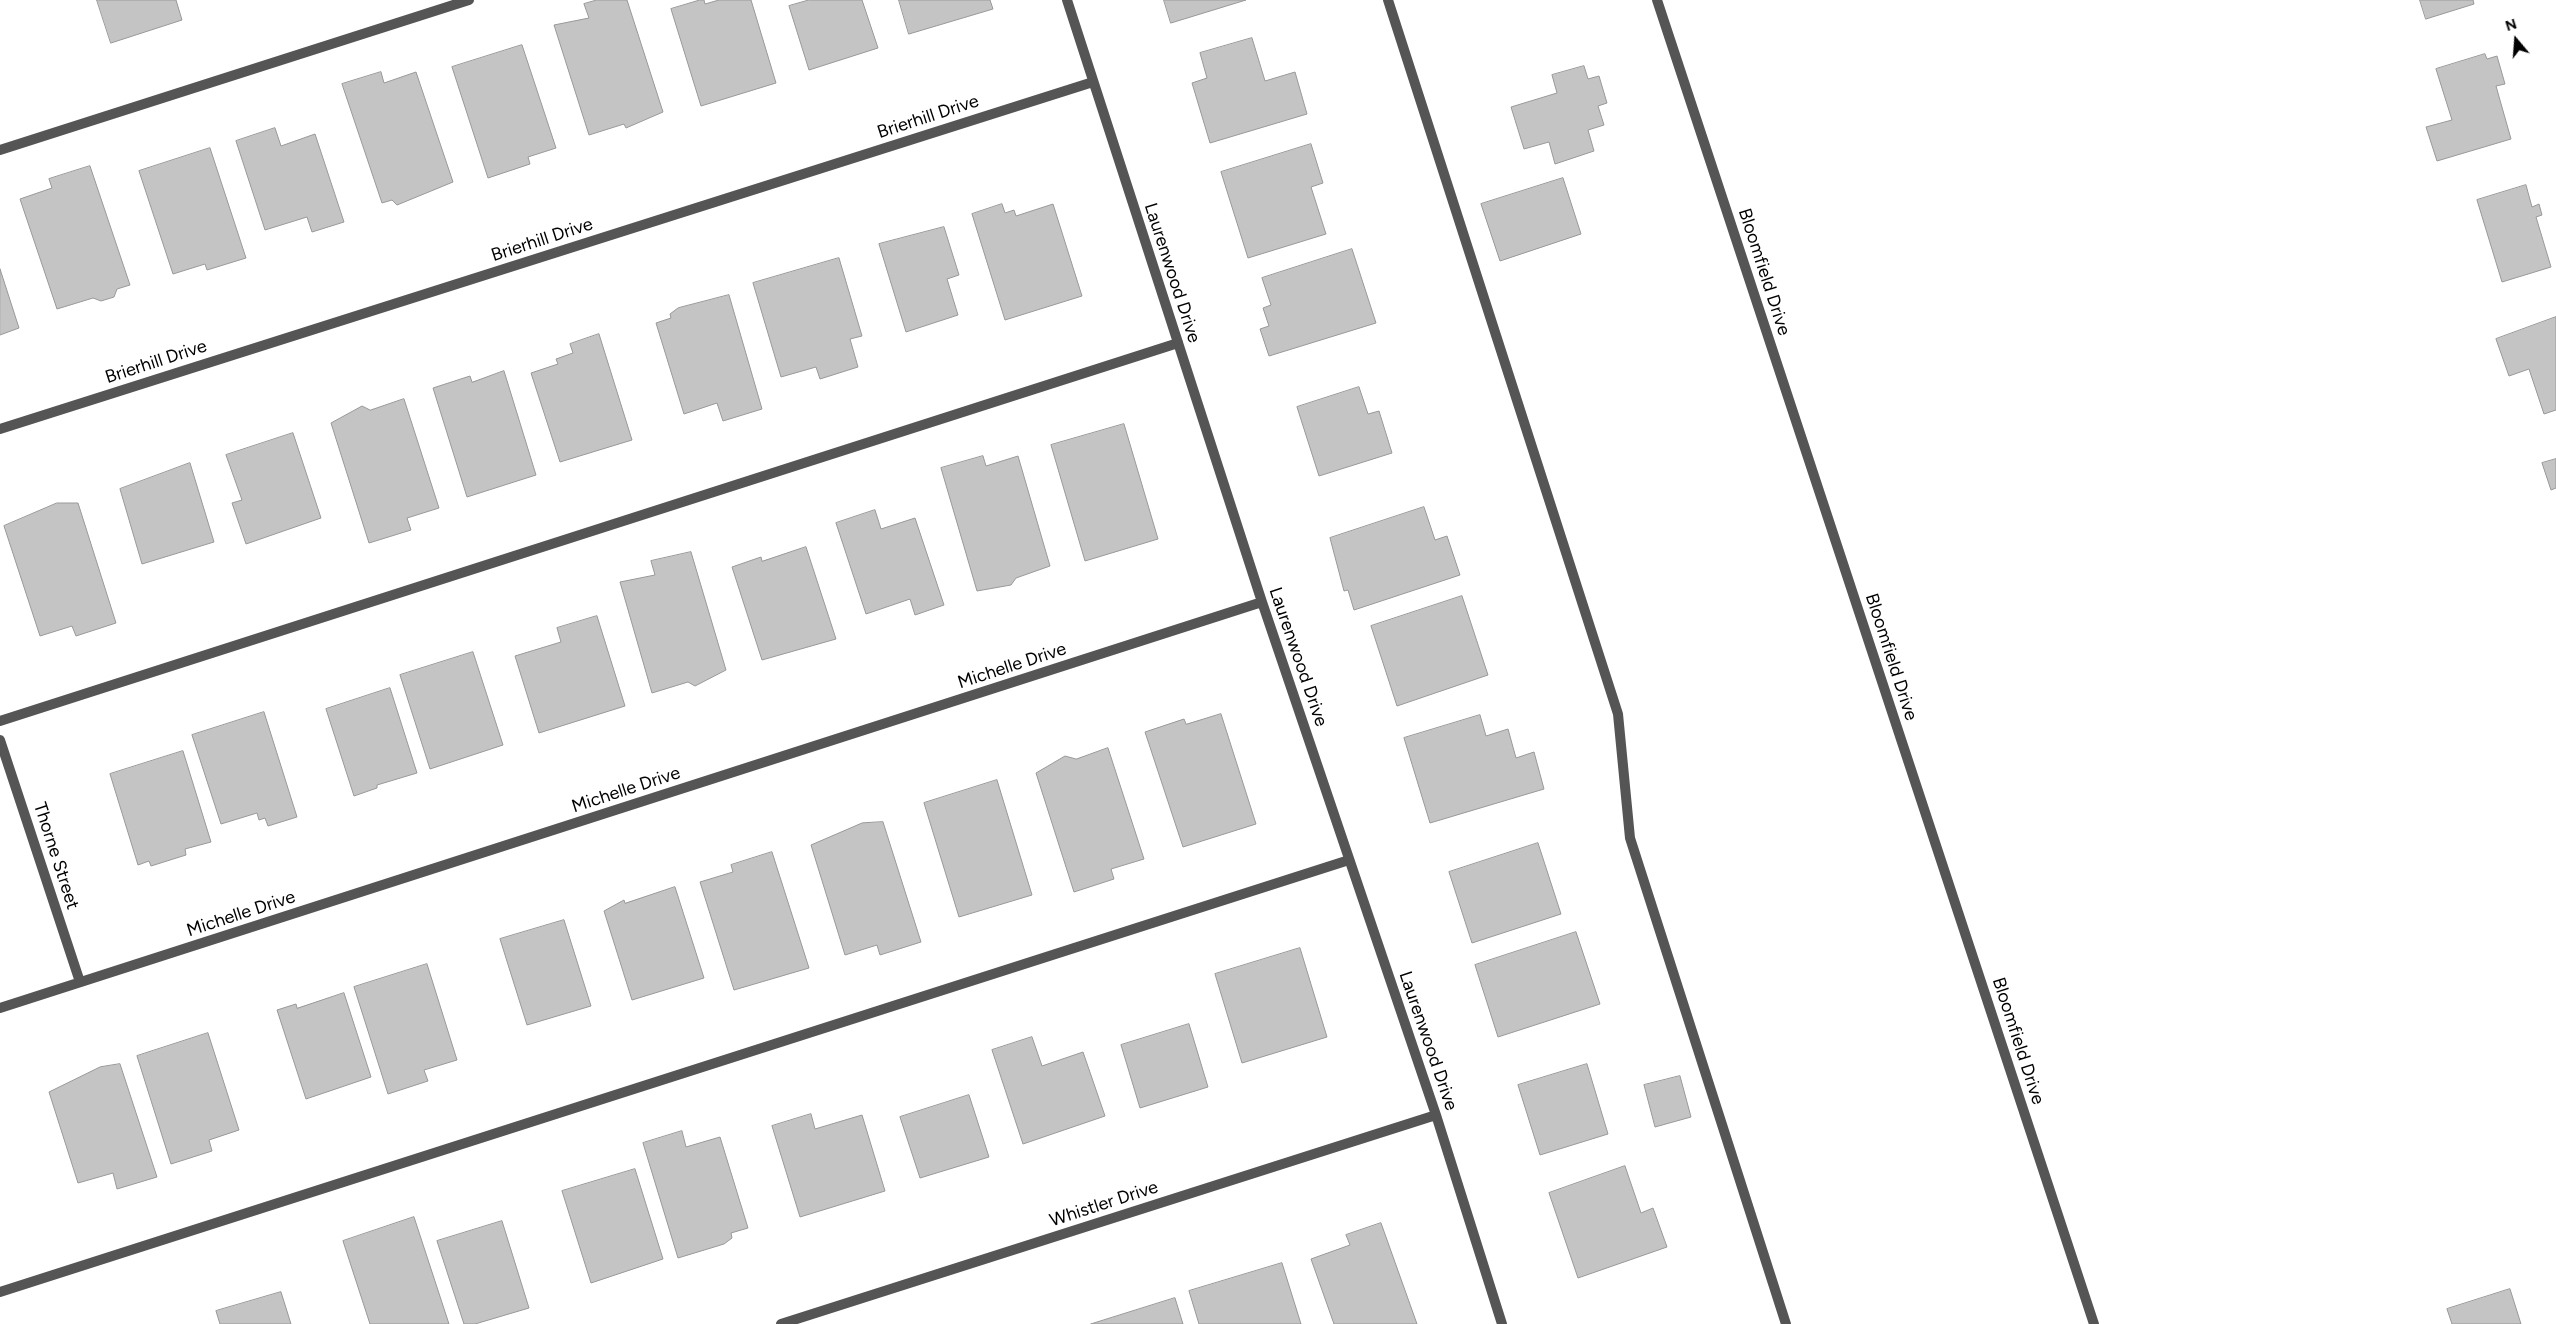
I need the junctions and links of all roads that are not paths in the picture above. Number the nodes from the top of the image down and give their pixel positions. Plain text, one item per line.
1 (469, 0) edge
2 (1067, 0) edge
3 (1388, 0) edge
4 (1657, 0) edge
5 (1093, 82) junction
6 (0, 150) edge
7 (1178, 343) junction
8 (0, 429) edge
9 (1262, 602) junction
10 (0, 721) edge
11 (0, 740) edge
12 (1349, 860) junction
13 (80, 982) junction
14 (0, 1008) edge
15 (1436, 1115) junction
16 (0, 1292) edge
17 (781, 1324) edge
18 (1502, 1324) edge
19 (1786, 1324) edge
20 (2094, 1324) edge

1 - 6 street
2 - 5 street, Laurenwood Drive
3 - 19 street
4 - 20 street, Bloomfield Drive
5 - 7 street, Laurenwood Drive
5 - 8 street, Brierhill Drive
7 - 9 street, Laurenwood Drive
7 - 10 street
9 - 12 street, Laurenwood Drive
9 - 13 street, Michelle Drive
11 - 13 street, Thorne Street
12 - 15 street, Laurenwood Drive
12 - 16 street
13 - 14 street, Michelle Drive
15 - 17 street, Whistler Drive
15 - 18 street, Laurenwood Drive

